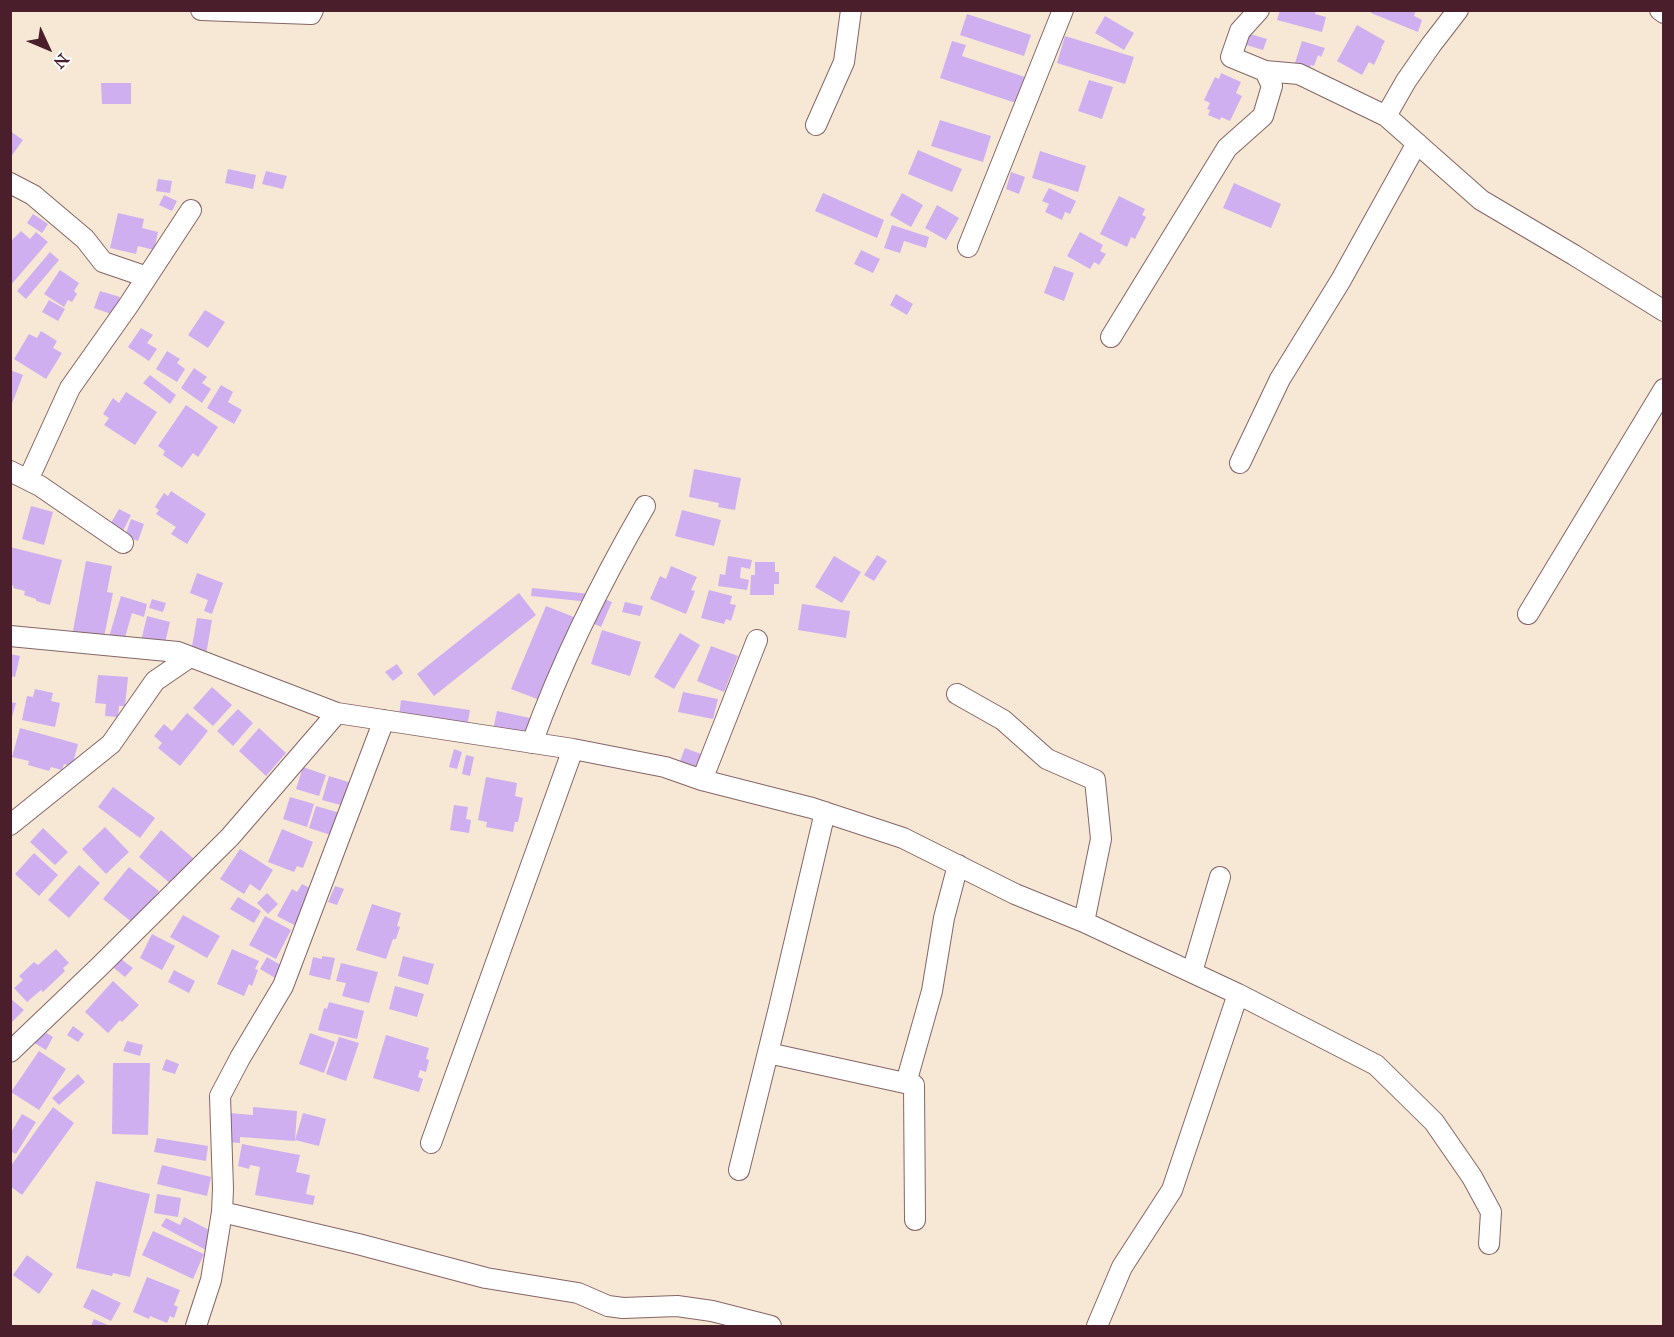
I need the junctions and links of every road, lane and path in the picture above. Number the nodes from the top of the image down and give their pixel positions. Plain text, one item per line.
1 (201, 10) edge
2 (313, 10) edge
3 (851, 10) edge
4 (1063, 10) edge
5 (1259, 10) edge
6 (1458, 10) edge
7 (1265, 71) junction
8 (1386, 116) junction
9 (816, 125) dead end
10 (1417, 143) junction
11 (10, 183) edge
12 (191, 210) dead end
13 (968, 247) dead end
14 (147, 277) junction
15 (1664, 311) edge
16 (1111, 338) dead end
17 (1664, 389) edge
18 (1240, 463) dead end
19 (10, 471) edge
20 (28, 480) junction
21 (645, 506) dead end
22 (123, 543) dead end
23 (1528, 614) dead end
24 (10, 636) edge
25 (757, 640) dead end
26 (164, 651) junction
27 (190, 657) junction
28 (155, 681) junction
29 (957, 694) dead end
30 (337, 713) junction
31 (384, 720) junction
32 (532, 743) junction
33 (573, 749) junction
34 (702, 780) junction
35 (825, 812) junction
36 (10, 825) edge
37 (958, 865) junction
38 (1220, 877) dead end
39 (1084, 922) junction
40 (1192, 972) junction
41 (1239, 994) junction
42 (10, 1052) edge
43 (768, 1053) junction
44 (906, 1083) junction
45 (431, 1143) dead end
46 (739, 1170) dead end
47 (222, 1212) junction
48 (915, 1220) dead end
49 (1489, 1244) dead end
50 (196, 1326) edge
51 (771, 1326) edge
52 (1097, 1326) edge

1 - 2 street
3 - 9 street
4 - 13 street
5 - 7 street
6 - 8 street
7 - 8 street
7 - 16 street
8 - 10 street
10 - 15 street
10 - 18 street
11 - 14 street
12 - 14 street
14 - 20 street
17 - 23 street
19 - 20 street
20 - 22 street
21 - 32 street
24 - 26 street
25 - 34 street
26 - 27 street
26 - 28 street
27 - 28 street
27 - 30 street
28 - 36 street
29 - 39 street
30 - 31 street
30 - 42 street
31 - 32 street
31 - 47 street
32 - 33 street
33 - 34 street
33 - 45 street
34 - 35 street
35 - 37 street
35 - 43 street
37 - 39 street
37 - 44 street
38 - 40 street
39 - 40 street
40 - 41 street
41 - 49 street
41 - 52 street
43 - 44 street
43 - 46 street
44 - 48 street
47 - 50 street
47 - 51 street

